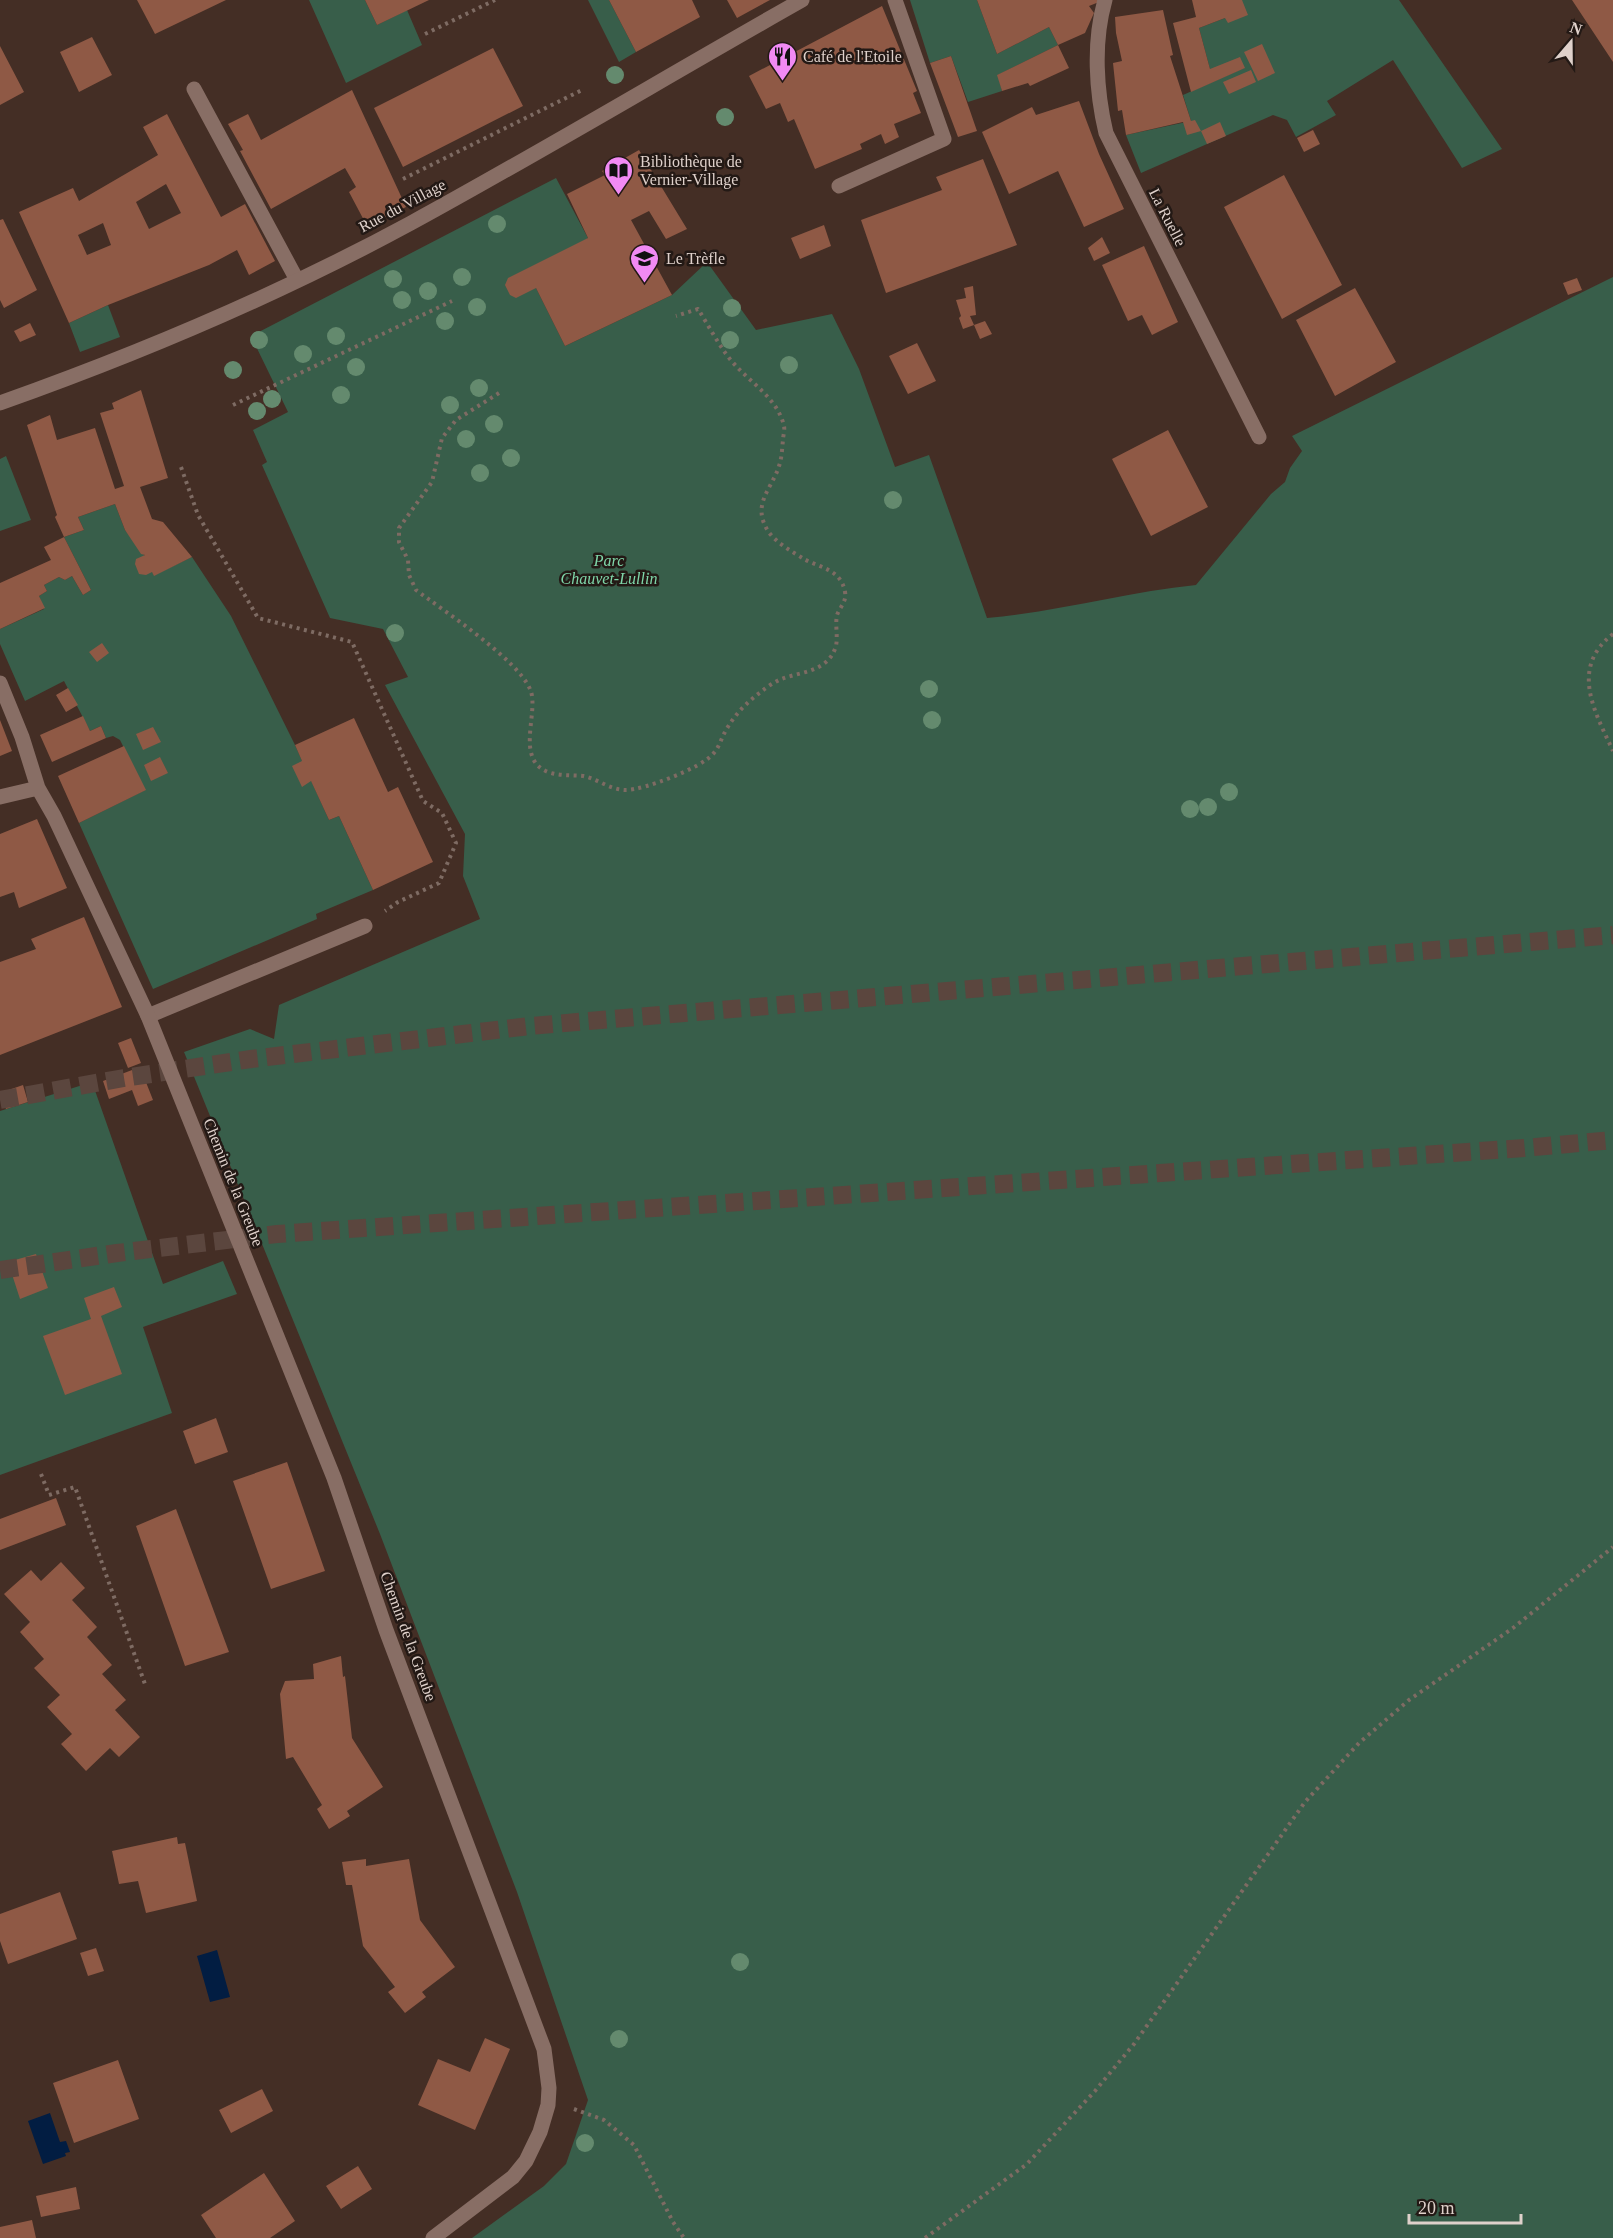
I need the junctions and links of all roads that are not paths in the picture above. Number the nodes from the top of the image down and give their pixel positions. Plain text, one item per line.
1 (802, 0) edge
2 (895, 0) edge
3 (1105, 0) edge
4 (194, 89) dead end
5 (839, 186) dead end
6 (297, 280) junction
7 (0, 403) edge
8 (1260, 436) dead end
9 (0, 683) edge
10 (38, 788) junction
11 (0, 797) edge
12 (365, 926) road end
13 (148, 1016) junction
14 (433, 2238) edge

1 - 6 street, Rue du Village
2 - 5 street
3 - 8 street, La Ruelle
4 - 6 street
6 - 7 street, Rue du Village
9 - 10 street, Chemin de la Greube
10 - 11 street
10 - 13 street, Chemin de la Greube
12 - 13 street
13 - 14 street, Chemin de la Greube

